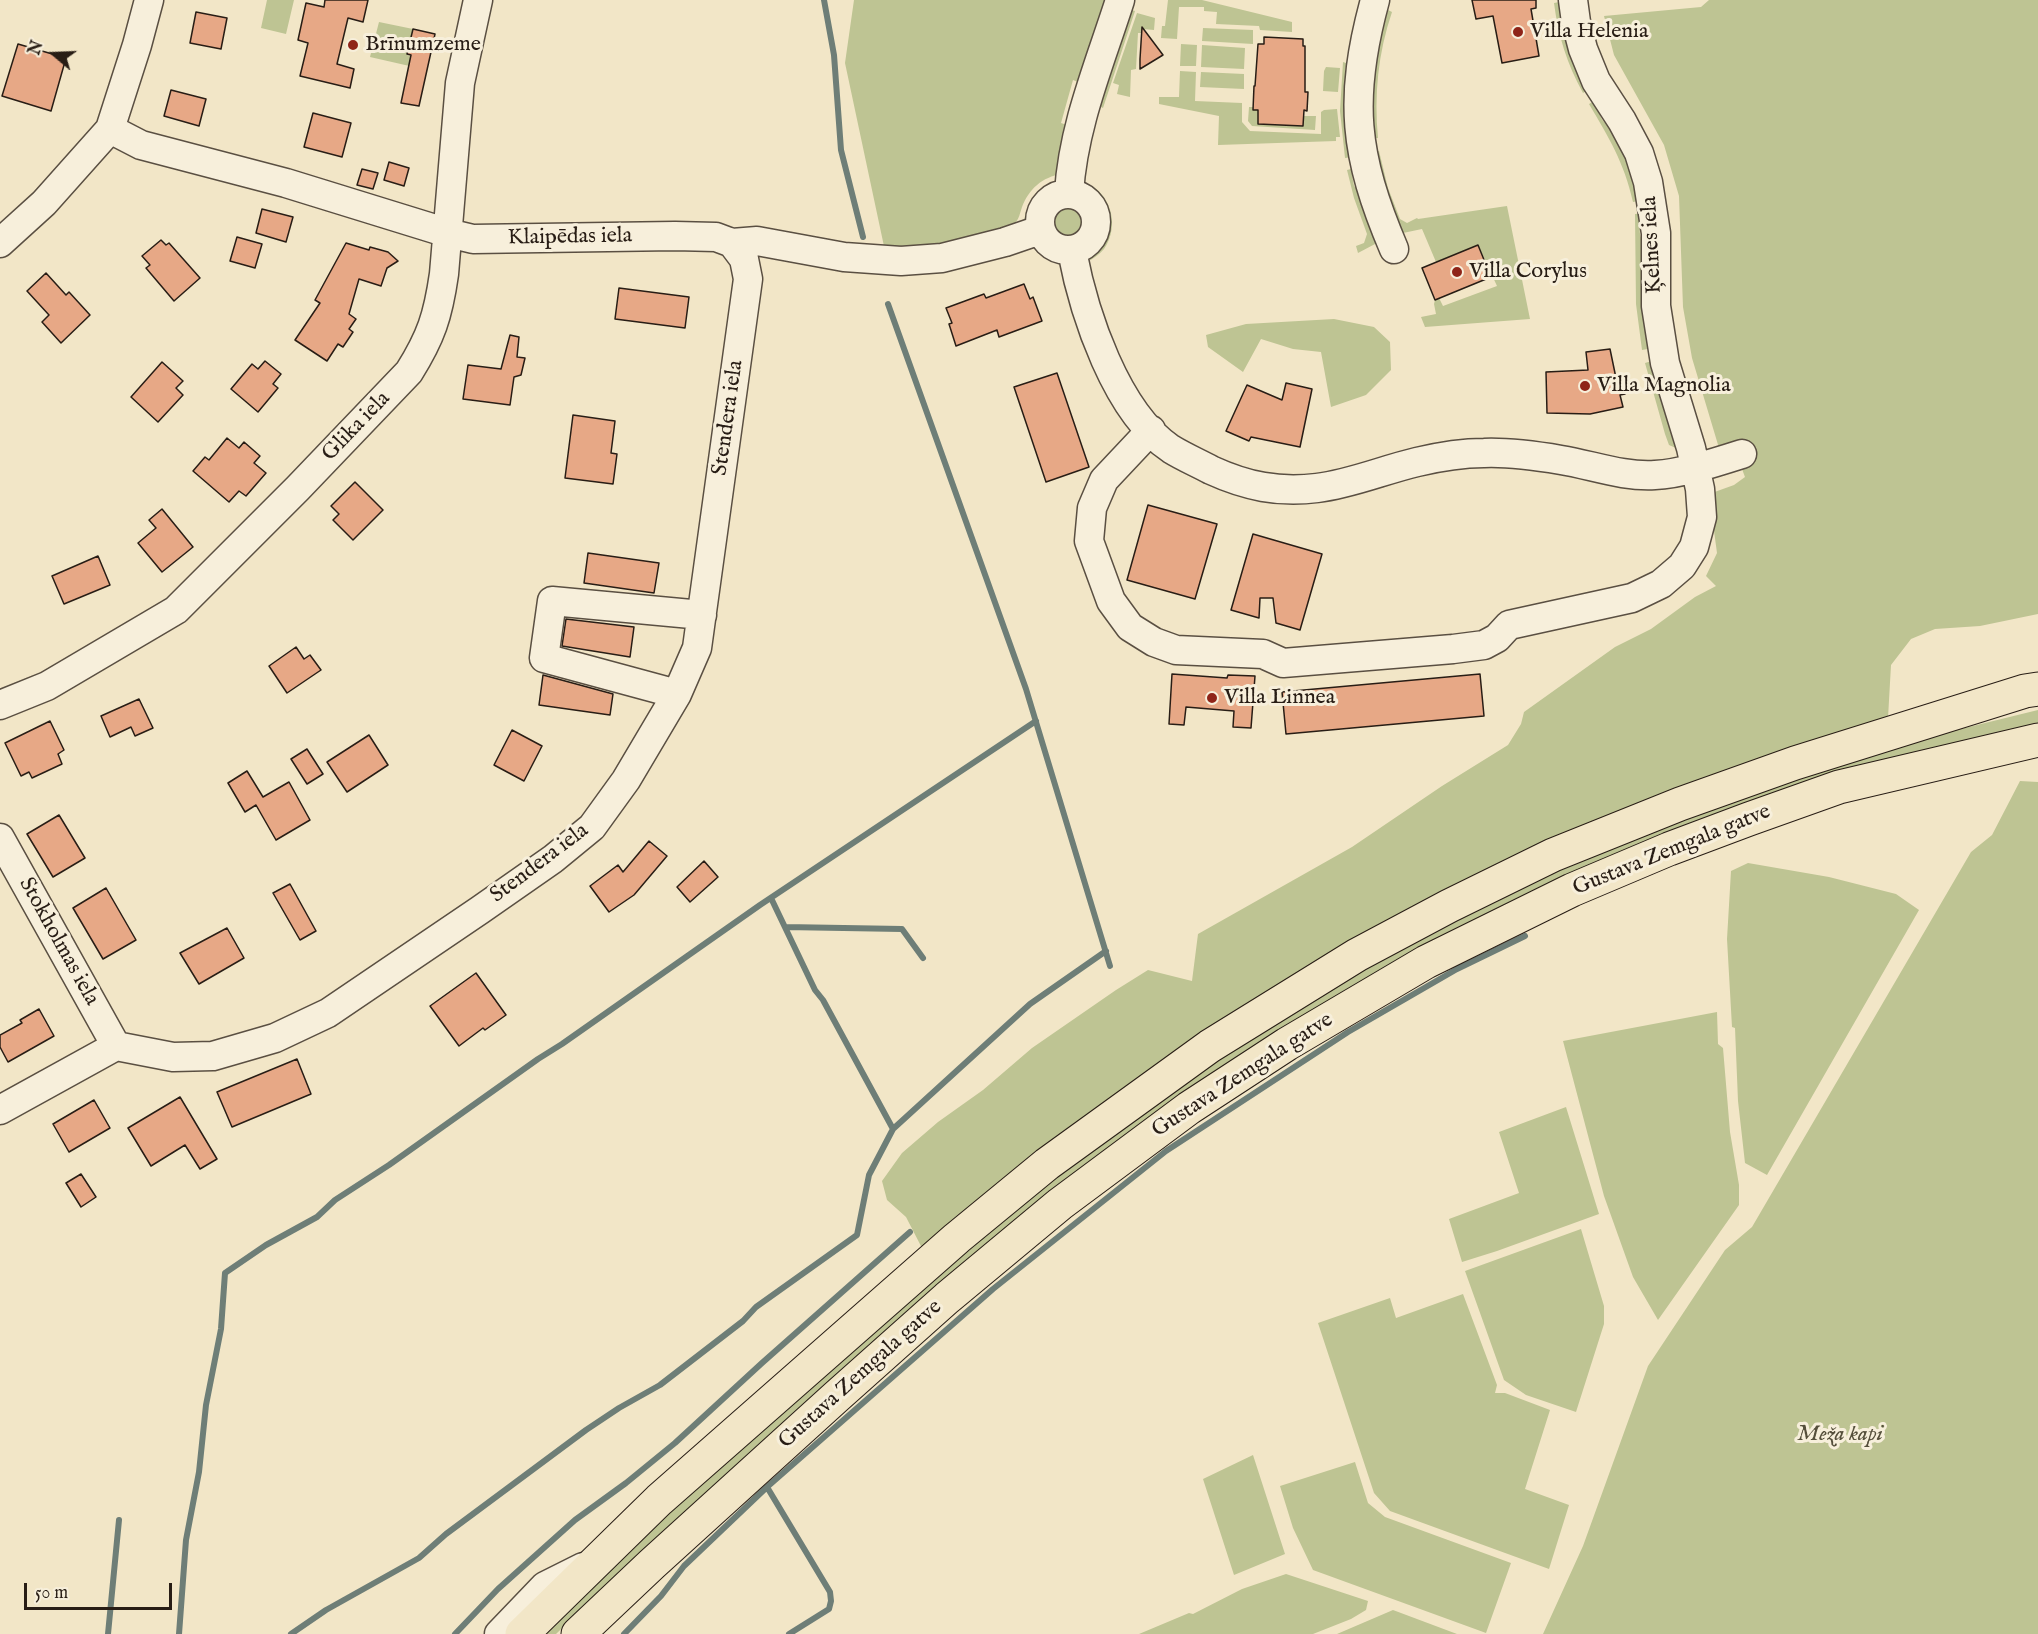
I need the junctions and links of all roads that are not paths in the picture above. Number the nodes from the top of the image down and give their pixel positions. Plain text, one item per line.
1 (149, 0) edge
2 (478, 0) edge
3 (1120, 0) edge
4 (1375, 0) edge
5 (1573, 0) edge
6 (110, 129) junction
7 (1069, 193) junction
8 (1040, 230) junction
9 (448, 233) junction
10 (0, 243) edge
11 (732, 243) junction
12 (1394, 249) dead end
13 (1072, 251) junction
14 (1151, 430) junction
15 (1742, 454) dead end
16 (1695, 467) junction
17 (702, 615) junction
18 (2034, 689) edge
19 (677, 694) junction
20 (0, 705) edge
21 (2038, 740) edge
22 (2038, 745) edge
23 (2005, 747) junction
24 (0, 838) edge
25 (116, 1046) junction
26 (0, 1110) edge
27 (593, 1563) junction
28 (499, 1634) edge
29 (522, 1634) edge
30 (578, 1634) edge

1 - 6 street
2 - 9 street, Glika iela
3 - 7 street
4 - 12 street
5 - 16 street, Ķelnes iela
6 - 9 street, Klaipēdas iela
6 - 10 street
7 - 8 street
7 - 13 street
8 - 11 street, Klaipēdas iela
8 - 13 street
9 - 11 street, Klaipēdas iela
9 - 20 street, Glika iela
11 - 17 street, Stendera iela
13 - 14 street
14 - 16 street
14 - 16 street, Ķelnes iela
15 - 16 street
17 - 19 street, Stendera iela
17 - 19 street
18 - 27 main road, Gustava Zemgala gatve
19 - 25 street, Stendera iela
21 - 23 main road, Gustava Zemgala gatve
22 - 23 main road
23 - 30 main road, Gustava Zemgala gatve
24 - 25 street, Stokholmas iela
25 - 26 street
27 - 28 street, Gustava Zemgala gatve
27 - 29 main road, Gustava Zemgala gatve

